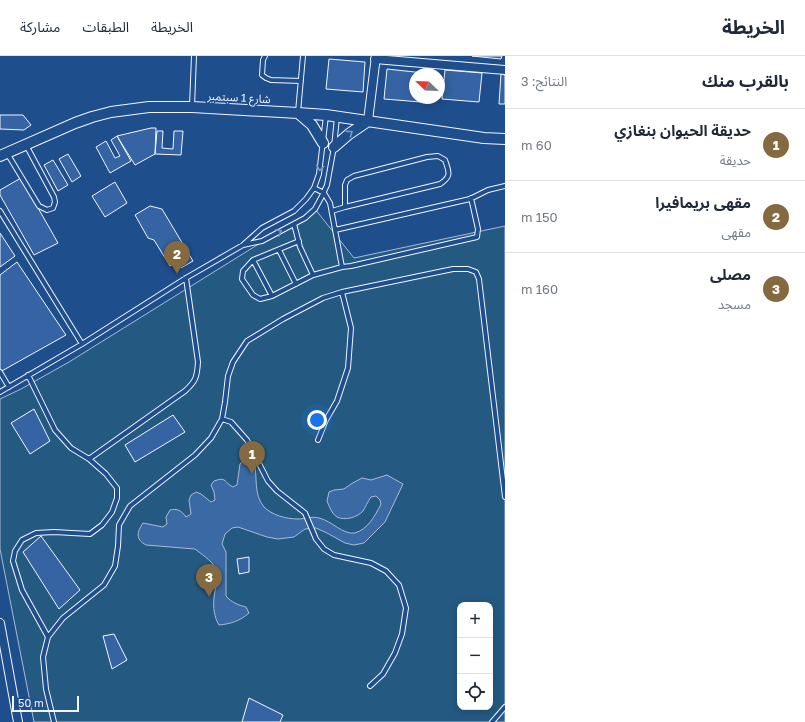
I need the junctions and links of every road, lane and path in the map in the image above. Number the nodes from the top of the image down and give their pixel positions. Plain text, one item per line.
1 (194, 56) edge
2 (265, 56) edge
3 (303, 56) edge
4 (375, 57) edge
5 (505, 70) edge
6 (301, 81) junction
7 (192, 107) junction
8 (298, 112) junction
9 (326, 115) junction
10 (337, 117) junction
11 (368, 122) junction
12 (484, 138) junction
13 (505, 139) edge
14 (323, 143) junction
15 (25, 145) junction
16 (505, 146) edge
17 (334, 147) junction
18 (4, 154) edge
19 (505, 186) edge
20 (314, 188) junction
21 (324, 193) junction
22 (471, 198) junction
23 (345, 207) junction
24 (0, 211) edge
25 (332, 211) junction
26 (294, 224) junction
27 (335, 230) junction
28 (298, 241) junction
29 (243, 245) junction
30 (279, 250) junction
31 (253, 260) junction
32 (342, 267) junction
33 (313, 275) junction
34 (186, 278) junction
35 (296, 284) junction
36 (342, 292) junction
37 (272, 296) junction
38 (82, 344) junction
39 (0, 372) edge
40 (28, 375) junction
41 (10, 387) junction
42 (0, 392) edge
43 (222, 418) junction
44 (318, 440) dead end
45 (89, 459) junction
46 (505, 497) edge
47 (0, 624) edge
48 (48, 637) junction
49 (3, 657) edge
50 (370, 686) dead end
51 (505, 707) edge
52 (18, 722) edge
53 (54, 722) edge
54 (492, 722) edge

1 - 7 lane
2 - 6 lane
3 - 6 lane
4 - 5 street
4 - 11 street
6 - 8 lane
7 - 8 street, شارع 1 سبتمبر
7 - 15 street, شارع 1 سبتمبر
8 - 9 street, شارع 1 سبتمبر
8 - 14 street
9 - 10 street, شارع 1 سبتمبر
9 - 14 lane
10 - 11 street, شارع 1 سبتمبر
10 - 17 lane
11 - 12 street, شارع 1 سبتمبر
17 -> 11 street
12 - 13 street, شارع 1 سبتمبر
12 - 16 street, شارع 1 سبتمبر
14 -> 20 lane
15 - 18 street, شارع 1 سبتمبر
15 - 18 lane
17 - 21 lane
19 - 22 lane
20 - 21 lane
20 - 29 lane
21 - 25 lane
21 - 26 lane
22 - 27 lane
22 - 32 lane
23 - 23 lane
23 - 25 lane
24 - 38 lane
25 - 27 lane
26 - 28 lane
29 -> 26 lane
27 - 32 lane
28 - 30 lane
28 - 33 lane
29 - 34 lane
30 - 31 lane
30 - 35 lane
31 - 37 lane
31 - 37 lane
32 - 33 lane
33 - 35 lane
34 - 38 lane
34 - 45 lane
35 - 37 lane
36 - 43 lane
36 - 44 lane
36 - 46 lane
38 - 40 lane
39 - 41 lane
40 - 41 lane
40 - 45 lane
41 - 42 lane
43 - 48 lane
43 - 50 lane
45 - 48 lane
47 - 49 street
48 - 53 lane
49 - 52 street
51 - 54 lane

